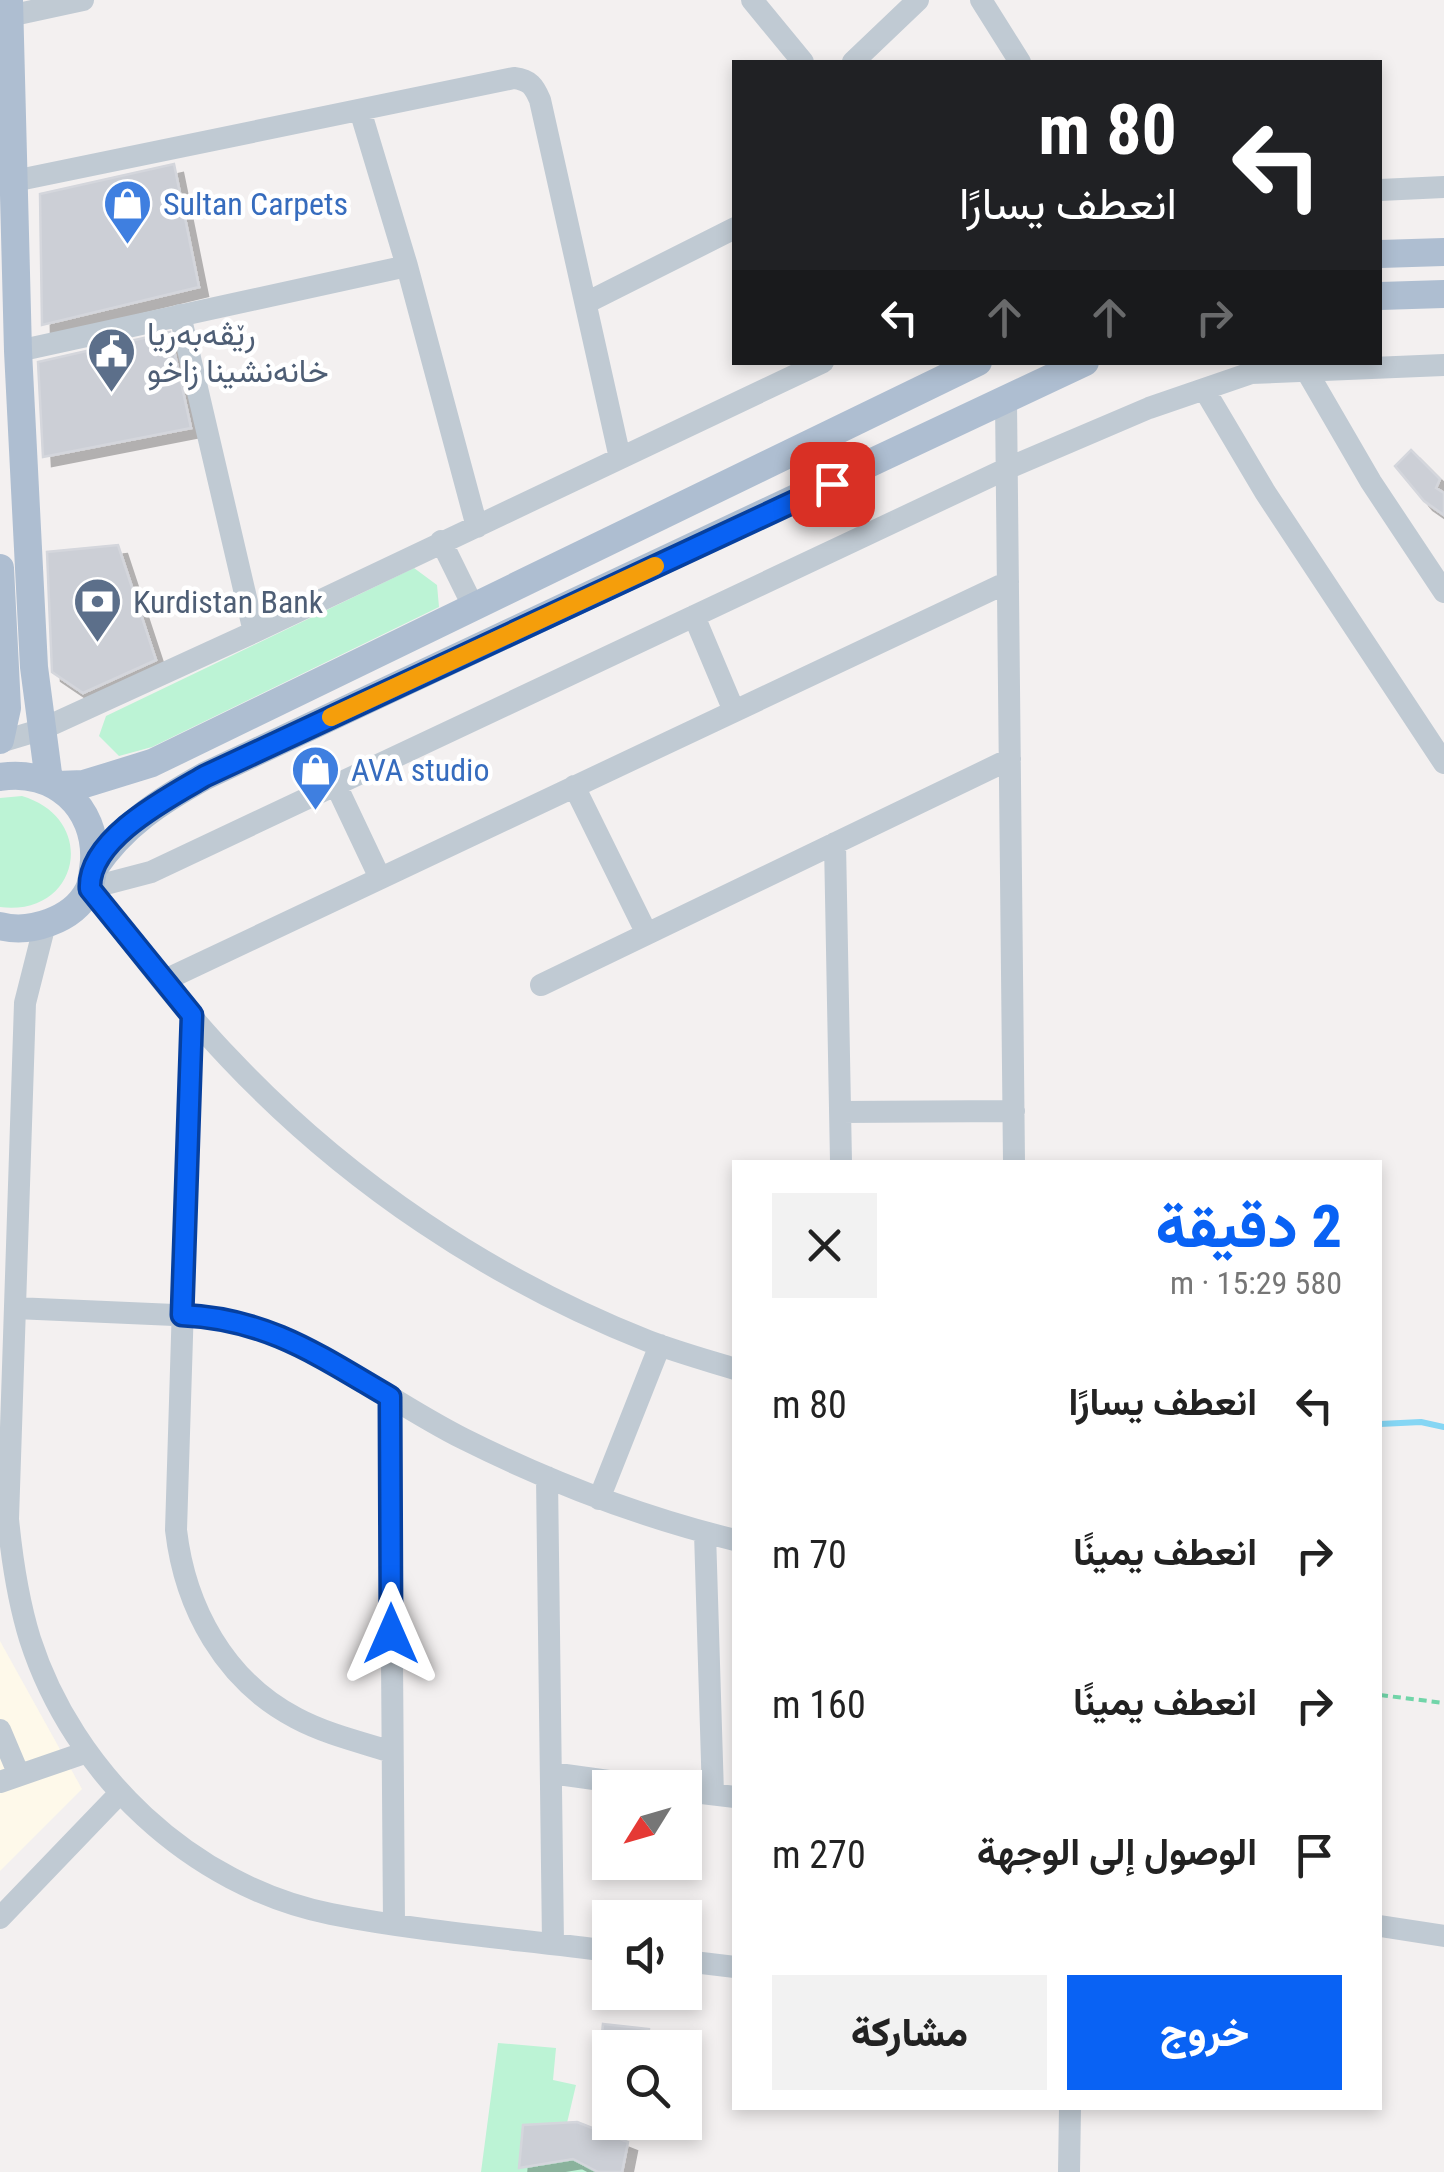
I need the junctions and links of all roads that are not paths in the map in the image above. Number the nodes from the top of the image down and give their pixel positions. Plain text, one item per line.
1 (84, 0) edge
2 (752, 0) edge
3 (918, 0) edge
4 (981, 0) edge
5 (9, 8) edge
6 (801, 60) edge
7 (855, 60) edge
8 (1019, 60) edge
9 (360, 110) junction
10 (14, 181) junction
11 (1444, 188) edge
12 (1382, 190) edge
13 (732, 230) edge
14 (1444, 252) edge
15 (1382, 254) edge
16 (407, 266) junction
17 (1444, 294) edge
18 (1382, 296) edge
19 (586, 303) junction
20 (180, 316) junction
21 (18, 351) junction
22 (817, 365) edge
23 (972, 365) edge
24 (1079, 365) edge
25 (1444, 365) edge
26 (1306, 370) junction
27 (1204, 389) junction
28 (1006, 402) junction
29 (620, 458) junction
30 (1006, 469) junction
31 (477, 527) junction
32 (441, 541) junction
33 (0, 568) edge
34 (1008, 582) junction
35 (1444, 592) edge
36 (474, 608) junction
37 (694, 616) junction
38 (254, 632) junction
39 (734, 711) junction
40 (40, 730) junction
41 (0, 741) edge
42 (1010, 760) junction
43 (1444, 764) edge
44 (0, 777) edge
45 (53, 783) junction
46 (336, 785) junction
47 (574, 786) junction
48 (835, 844) junction
49 (380, 878) junction
50 (91, 880) junction
51 (44, 924) junction
52 (0, 926) edge
53 (647, 934) junction
54 (162, 982) junction
55 (541, 985) dead end
56 (192, 1015) junction
57 (1014, 1111) junction
58 (840, 1112) junction
59 (841, 1160) edge
60 (1014, 1160) edge
61 (16, 1308) junction
62 (182, 1315) junction
63 (660, 1345) junction
64 (732, 1368) edge
65 (390, 1397) junction
66 (547, 1476) junction
67 (599, 1498) junction
68 (705, 1533) junction
69 (732, 1539) edge
70 (0, 1730) edge
71 (87, 1752) junction
72 (392, 1752) junction
73 (551, 1773) junction
74 (10, 1779) edge
75 (592, 1779) edge
76 (120, 1793) junction
77 (724, 1796) edge
78 (0, 1918) edge
79 (394, 1922) junction
80 (1382, 1926) edge
81 (1444, 1936) edge
82 (553, 1943) junction
83 (592, 1948) edge
84 (702, 1963) edge
85 (732, 1967) edge
86 (1070, 2110) edge
87 (1069, 2172) edge

1 - 5 street
2 - 6 street
3 - 7 street
4 - 8 street
5 - 10 main road
9 - 10 street
9 - 16 street
9 - 19 street
10 - 21 main road
11 - 12 street
13 - 19 street
14 - 15 main road
16 - 20 street
16 - 31 street
17 - 18 main road
19 - 29 street
20 - 21 street
20 - 38 street
21 - 40 main road
22 - 29 street
23 - 36 main road
24 - 28 main road
25 - 26 street
26 - 27 street
26 - 35 street
27 - 30 street
27 - 43 street
28 - 30 street
28 - 50 main road
29 - 31 street
30 - 34 street
30 - 37 street
31 - 32 street
32 - 36 street
32 - 38 street
33 - 41 main road
34 - 39 street
34 - 42 street
36 - 45 main road
37 - 39 street
37 - 46 street
38 - 40 street
39 - 47 street
40 - 41 street
40 - 45 main road
42 - 48 street
42 - 57 street
44 - 45 main road
45 - 50 main road
46 - 49 street
46 - 50 street
47 - 49 street
47 - 53 street
48 - 53 street
48 - 58 street
49 - 54 street
50 - 51 main road
50 - 54 street
51 - 52 main road
51 - 61 street
53 - 55 street
54 - 56 street
56 - 62 street
56 - 63 street
57 - 58 street
57 - 60 street
58 - 59 street
61 - 62 street
61 - 71 street
62 - 65 street
62 - 72 street
63 - 64 street
63 - 67 street
65 - 66 street
65 - 72 street
66 - 67 street
66 - 73 street
67 - 68 street
68 - 69 street
68 - 77 street
70 - 74 street
71 - 74 street
71 - 76 street
72 - 79 street
73 - 75 street
73 - 82 street
76 - 78 street
76 - 79 street
79 - 82 street
80 - 81 street
82 - 83 street
84 - 85 street
86 - 87 street

